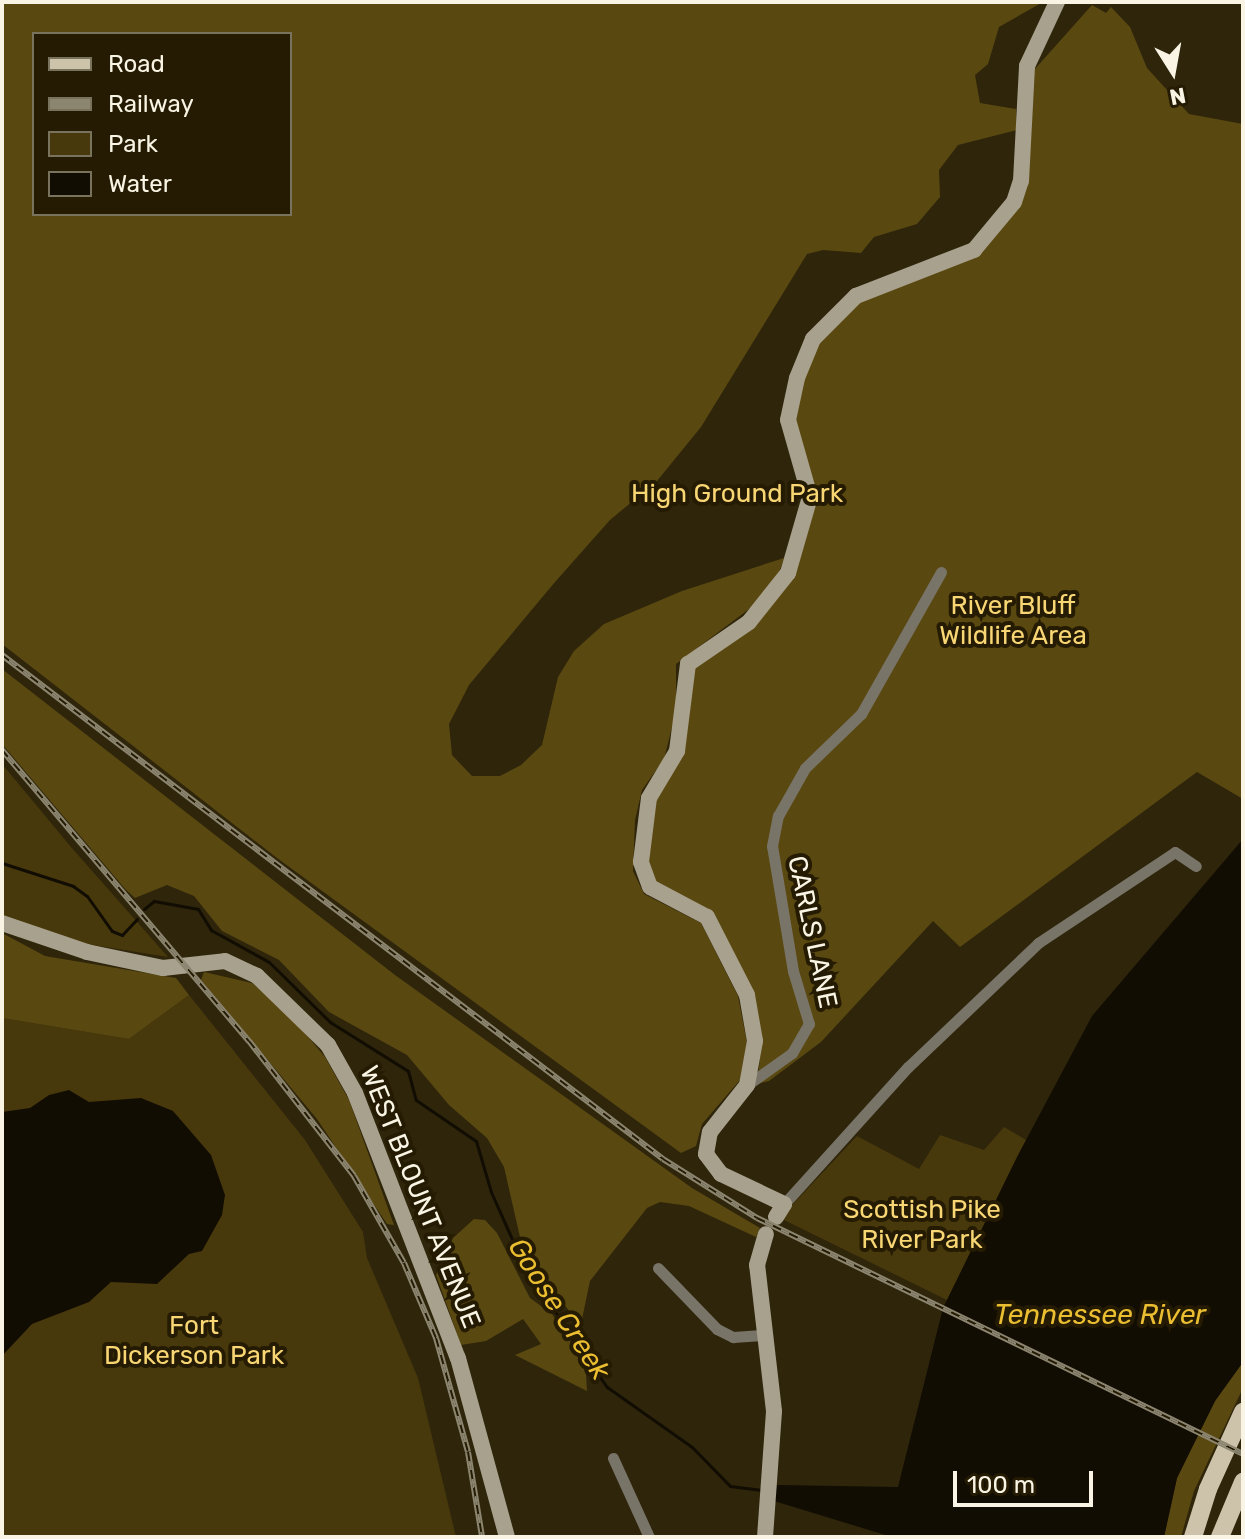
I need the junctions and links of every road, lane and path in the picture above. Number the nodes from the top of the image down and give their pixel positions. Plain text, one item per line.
1 (1057, 2) edge
2 (941, 572) dead end
3 (1196, 866) dead end
4 (2, 923) edge
5 (747, 1085) junction
6 (780, 1210) joint
7 (766, 1234) dead end
8 (658, 1268) dead end
9 (762, 1335) junction
10 (1243, 1412) edge
11 (613, 1458) dead end
12 (1243, 1482) edge
13 (507, 1537) edge
14 (649, 1537) edge
15 (765, 1537) edge
16 (1193, 1537) edge
17 (1220, 1537) edge

1 - 5 street
2 - 5 street, CARLS LANE
3 - 6 street
4 - 13 street, WEST BLOUNT AVENUE
5 - 6 street
7 - 9 street
8 - 9 street
9 - 15 street
10 - 16 main road
11 - 14 street
12 - 17 main road

